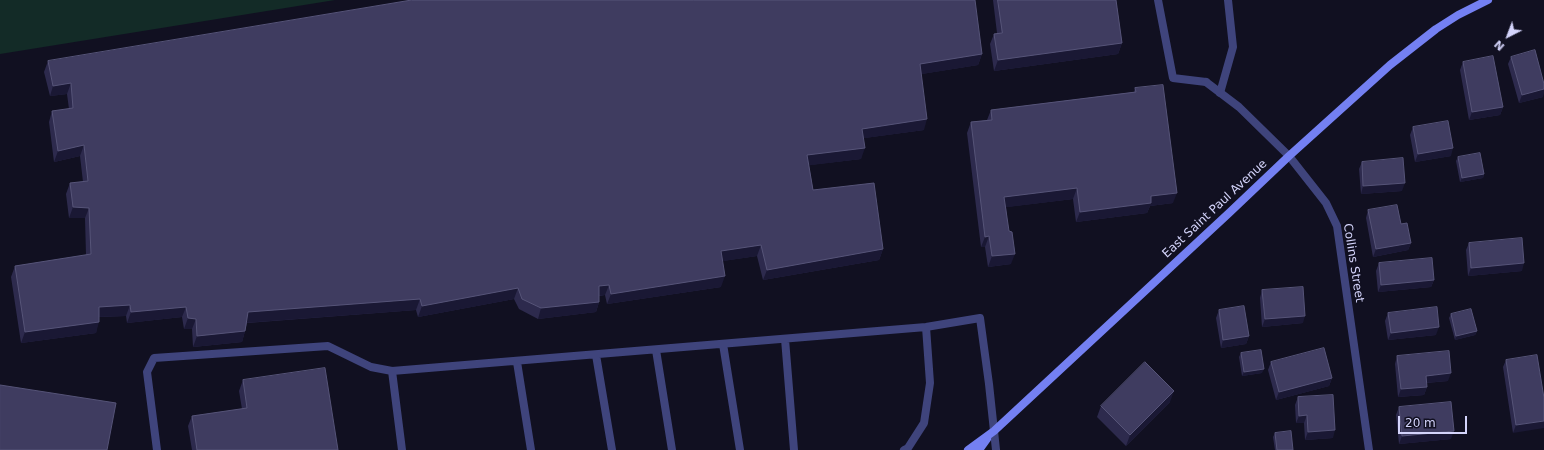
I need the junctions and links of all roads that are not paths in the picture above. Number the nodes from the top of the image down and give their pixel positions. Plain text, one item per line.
1 (1158, 0) edge
2 (1228, 0) edge
3 (1488, 0) edge
4 (1220, 93) junction
5 (1289, 156) junction
6 (926, 327) junction
7 (784, 339) junction
8 (724, 344) junction
9 (656, 350) junction
10 (596, 355) junction
11 (517, 362) junction
12 (392, 371) junction
13 (994, 431) junction
14 (157, 450) edge
15 (402, 450) edge
16 (531, 450) edge
17 (612, 450) edge
18 (672, 450) edge
19 (740, 450) edge
20 (794, 450) edge
21 (904, 450) edge
22 (968, 450) edge
23 (979, 450) edge
24 (996, 450) edge
25 (1369, 450) edge

1 - 4 street, Collins Street
2 - 4 street
3 - 5 main road, East Saint Paul Avenue
4 - 5 street, Collins Street
5 - 13 main road, East Saint Paul Avenue
5 - 25 street, Collins Street
6 - 7 street
6 - 13 street
6 - 21 street
7 - 8 street
7 - 20 street
8 - 9 street
8 - 19 street
9 - 10 street
9 - 18 street
10 - 11 street
10 - 17 street
11 - 12 street
11 - 16 street
12 - 14 street
12 - 15 street
13 - 22 main road, East Saint Paul Avenue
13 - 23 main road
13 - 24 street

